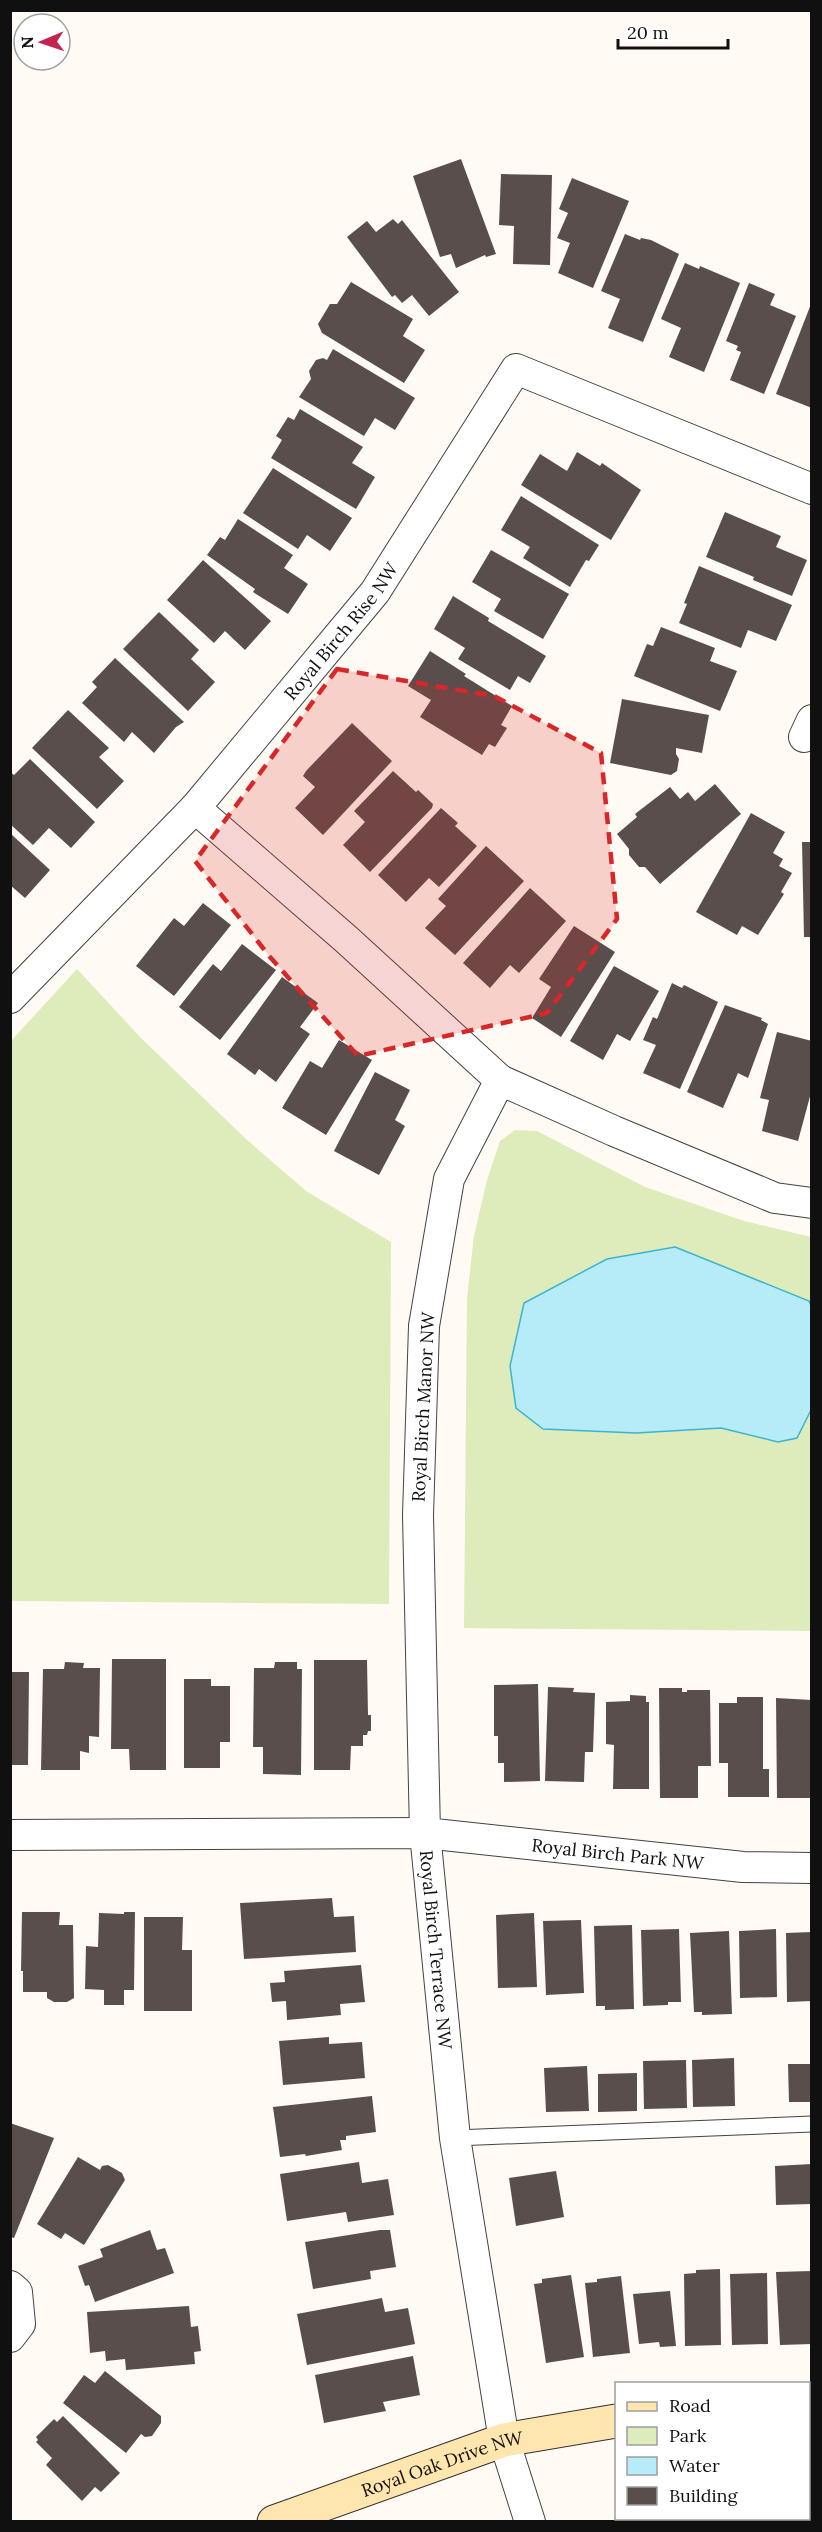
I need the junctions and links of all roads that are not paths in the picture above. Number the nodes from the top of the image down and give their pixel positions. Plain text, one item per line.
1 (812, 489) edge
2 (195, 808) junction
3 (10, 998) edge
4 (500, 1080) junction
5 (812, 1203) edge
6 (424, 1833) junction
7 (10, 1835) edge
8 (812, 1868) edge
9 (812, 2124) edge
10 (455, 2138) junction
11 (10, 2286) edge
12 (10, 2337) edge
13 (615, 2421) edge
14 (504, 2440) junction
15 (274, 2522) edge
16 (530, 2522) edge

1 - 2 street, Royal Birch Rise NW
2 - 3 street
2 - 4 street
4 - 5 street
4 - 6 street, Royal Birch Manor NW
6 - 7 street, Royal Birch Terrace NW
6 - 8 street, Royal Birch Park NW
6 - 10 street, Royal Birch Terrace NW
9 - 10 lane
10 - 14 street, Royal Birch Terrace NW
11 - 12 street
13 - 14 street, Royal Oak Drive NW
14 - 15 street, Royal Oak Drive NW
14 - 16 street, Royal Birch Terrace NW

